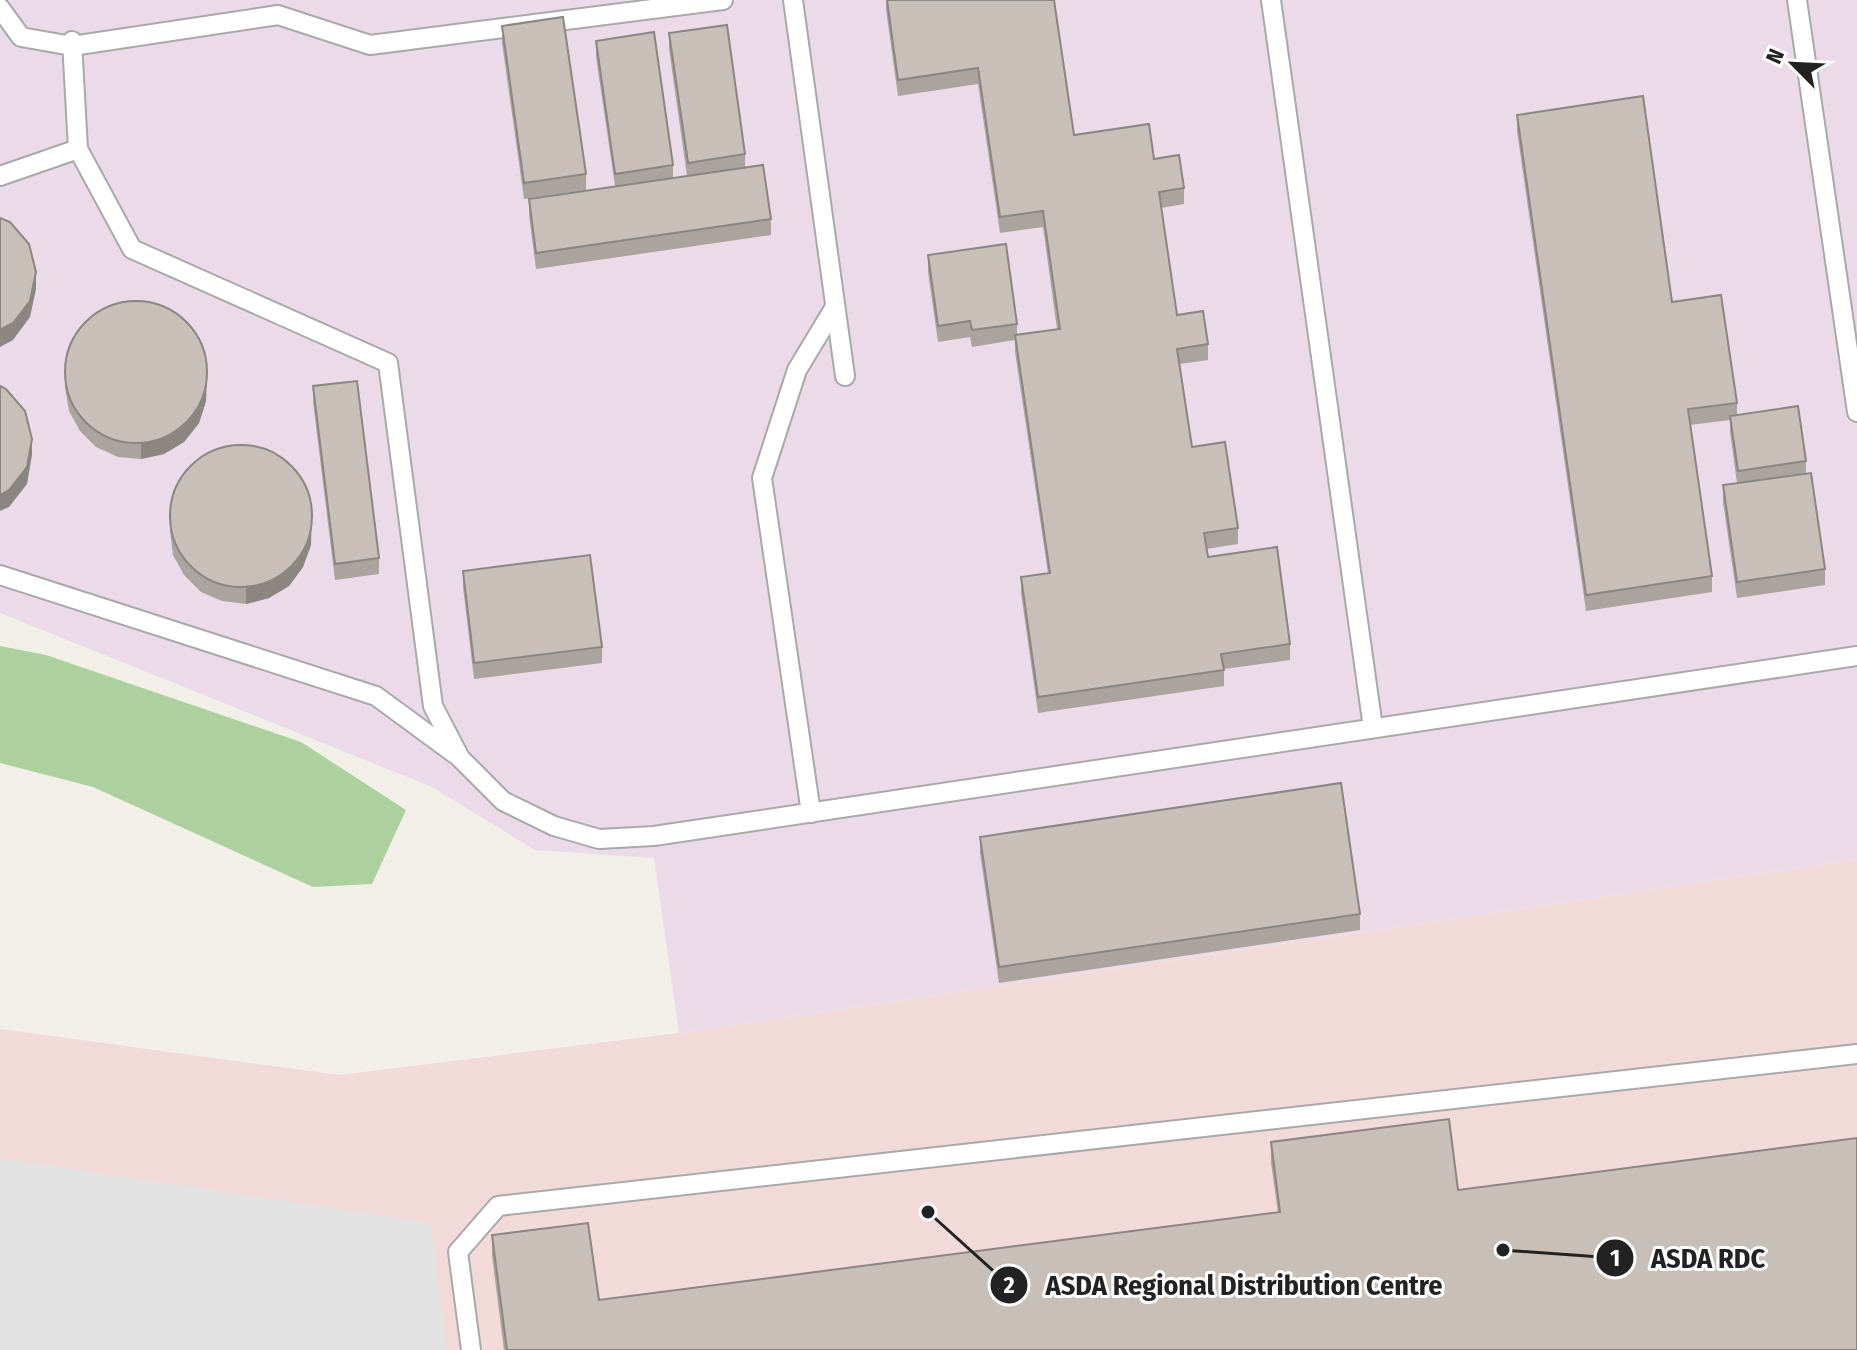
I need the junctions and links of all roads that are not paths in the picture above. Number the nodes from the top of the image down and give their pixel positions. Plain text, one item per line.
1 (723, 0) edge
2 (793, 0) edge
3 (1271, 0) edge
4 (1797, 0) edge
5 (0, 8) edge
6 (72, 44) junction
7 (78, 149) junction
8 (0, 176) edge
9 (835, 307) junction
10 (845, 376) dead end
11 (1857, 412) edge
12 (0, 575) edge
13 (1857, 656) edge
14 (1373, 728) junction
15 (460, 758) junction
16 (811, 813) junction
17 (1857, 1054) edge
18 (471, 1350) edge

1 - 6 lane
2 - 9 lane
3 - 14 lane
4 - 11 lane
5 - 6 lane
6 - 7 lane
7 - 8 lane
7 - 15 lane
9 - 10 lane
9 - 16 lane
12 - 15 lane
13 - 14 lane
14 - 16 lane
15 - 16 lane
17 - 18 lane

